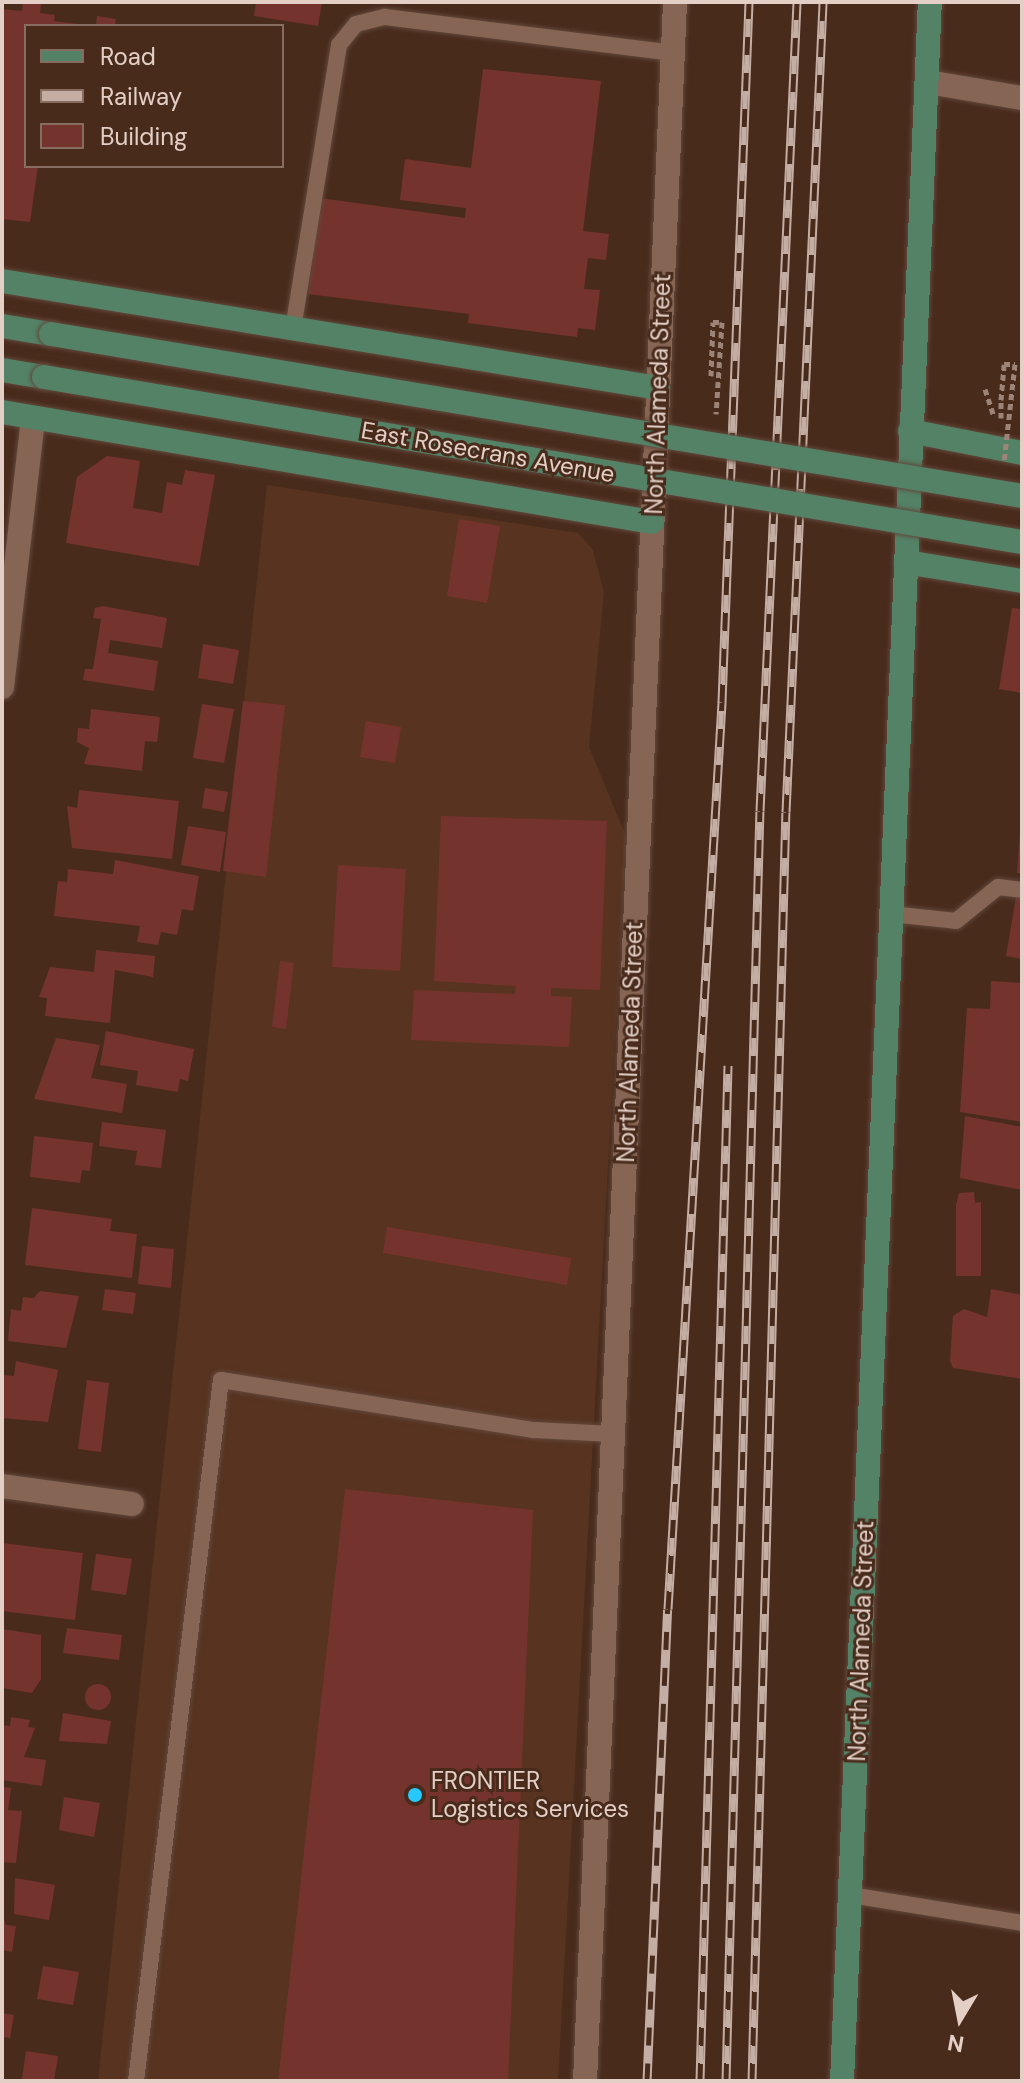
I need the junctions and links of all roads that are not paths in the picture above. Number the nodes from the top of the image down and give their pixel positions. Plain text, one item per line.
1 (675, 2) edge
2 (930, 2) edge
3 (672, 53) junction
4 (928, 82) junction
5 (1022, 98) edge
6 (2, 281) edge
7 (2, 326) edge
8 (293, 329) junction
9 (2, 370) edge
10 (658, 388) junction
11 (2, 412) edge
12 (33, 418) junction
13 (910, 431) junction
14 (1013, 460) edge
15 (1022, 496) edge
16 (652, 522) junction
17 (1022, 542) edge
18 (906, 562) junction
19 (9, 566) edge
20 (1022, 581) edge
21 (2, 687) edge
22 (1022, 890) edge
23 (891, 914) junction
24 (613, 1434) junction
25 (2, 1486) edge
26 (132, 1504) dead end
27 (850, 1895) junction
28 (1022, 1923) edge
29 (136, 2081) edge
30 (585, 2081) edge
31 (842, 2081) edge

1 - 3 street, North Alameda Street
2 - 4 main road, North Alameda Street
3 - 8 lane
3 - 10 street, North Alameda Street
4 - 5 street
4 - 13 main road, North Alameda Street
6 - 8 main road
7 - 15 main road, East Rosecrans Avenue, bridge
8 - 10 main road
9 - 17 main road, East Rosecrans Avenue, bridge
10 - 16 street, North Alameda Street
11 - 12 main road
12 - 16 main road
12 - 19 street
13 - 14 main road
13 - 18 main road, North Alameda Street
16 - 24 street, North Alameda Street
18 - 20 main road
18 - 23 main road, North Alameda Street
19 - 21 street
22 - 23 lane
23 - 27 main road, North Alameda Street
24 - 29 lane
24 - 30 street, North Alameda Street
25 - 26 street
27 - 28 lane
27 - 31 main road, North Alameda Street

